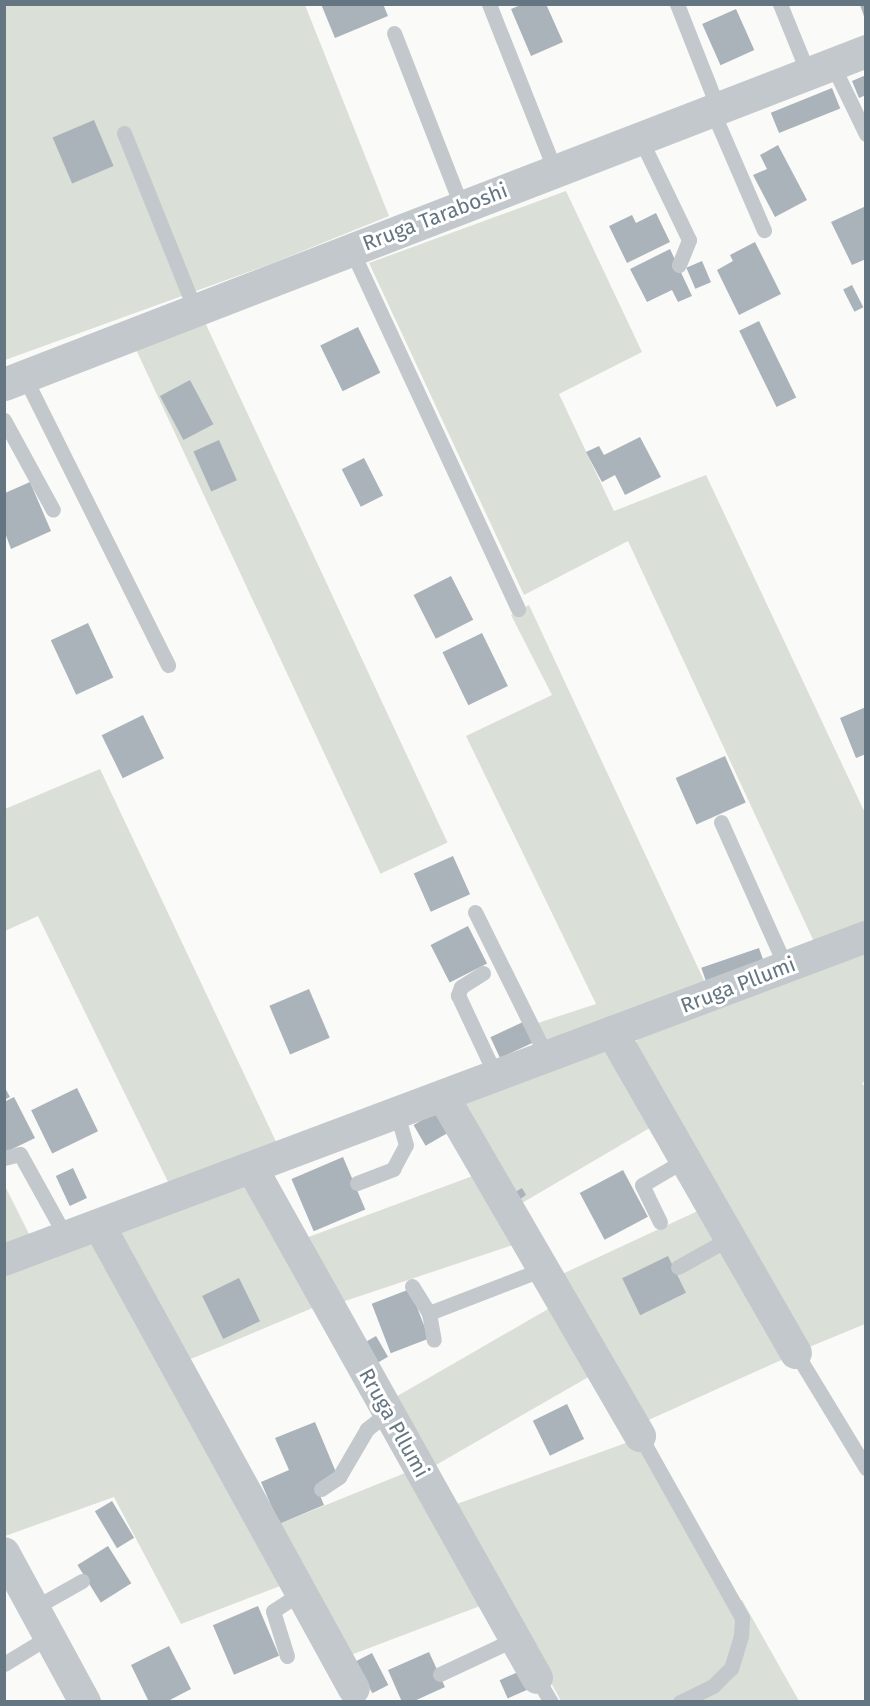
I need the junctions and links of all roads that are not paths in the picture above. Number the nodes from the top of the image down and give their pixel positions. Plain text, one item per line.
1 (489, 4) edge
2 (677, 4) edge
3 (780, 4) edge
4 (394, 33) dead end
5 (866, 51) edge
6 (820, 69) junction
7 (715, 109) junction
8 (124, 133) dead end
9 (866, 134) edge
10 (640, 138) junction
11 (555, 171) junction
12 (462, 207) junction
13 (764, 230) dead end
14 (351, 249) junction
15 (679, 265) dead end
16 (195, 310) junction
17 (14, 380) edge
18 (4, 420) edge
19 (53, 510) dead end
20 (518, 609) dead end
21 (168, 664) dead end
22 (721, 822) dead end
23 (475, 912) dead end
24 (866, 937) edge
25 (786, 967) junction
26 (483, 973) dead end
27 (612, 1032) junction
28 (547, 1057) junction
29 (496, 1076) junction
30 (443, 1096) junction
31 (397, 1113) junction
32 (4, 1158) edge
33 (685, 1160) junction
34 (252, 1168) junction
35 (357, 1183) dead end
36 (660, 1222) dead end
37 (99, 1225) junction
38 (66, 1237) junction
39 (730, 1238) junction
40 (4, 1260) edge
41 (678, 1267) dead end
42 (543, 1269) junction
43 (412, 1286) dead end
44 (429, 1313) junction
45 (434, 1340) dead end
46 (796, 1353) joint
47 (389, 1413) junction
48 (640, 1437) joint
49 (866, 1468) edge
50 (321, 1489) dead end
51 (4, 1553) edge
52 (82, 1581) dead end
53 (20, 1593) edge
54 (301, 1593) junction
55 (50, 1636) junction
56 (515, 1639) junction
57 (287, 1656) dead end
58 (4, 1664) edge
59 (440, 1674) dead end
60 (544, 1690) edge
61 (357, 1695) edge
62 (85, 1701) edge
63 (680, 1701) edge

1 - 11 lane
2 - 7 lane
3 - 6 lane
4 - 12 lane
5 - 6 street, Rruga Taraboshi
6 - 7 street, Rruga Taraboshi
6 - 9 lane
7 - 10 street, Rruga Taraboshi
7 - 13 lane
8 - 16 lane
10 - 11 street, Rruga Taraboshi
10 - 15 lane
11 - 12 street, Rruga Taraboshi
12 - 14 street, Rruga Taraboshi
14 - 16 street, Rruga Taraboshi
14 - 20 lane
16 - 17 street, Rruga Taraboshi
17 - 21 lane
18 - 19 lane
22 - 25 lane
23 - 28 lane
24 - 25 street, Rruga Pllumi
25 - 27 street, Rruga Pllumi
26 - 29 lane
27 - 28 street, Rruga Pllumi
27 - 33 street
28 - 29 street, Rruga Pllumi
29 - 30 street, Rruga Pllumi
30 - 31 street, Rruga Pllumi
30 - 42 street
31 - 34 street, Rruga Pllumi
31 - 35 lane
32 - 38 lane
33 - 36 lane
33 - 39 street
34 - 37 street, Rruga Pllumi
34 - 47 street, Rruga Pllumi
37 - 38 street, Rruga Pllumi
37 - 54 street
38 - 40 street, Rruga Pllumi
39 - 41 lane
39 - 46 street
42 - 44 lane
42 - 48 street
43 - 44 lane
44 - 45 lane
46 - 49 lane
47 - 50 lane
47 - 56 street, Rruga Pllumi
48 - 63 lane
51 - 53 street
52 - 53 lane
53 - 55 street
54 - 57 lane
54 - 61 street
55 - 58 lane
55 - 62 street
56 - 59 lane
56 - 60 street, Rruga Pllumi

